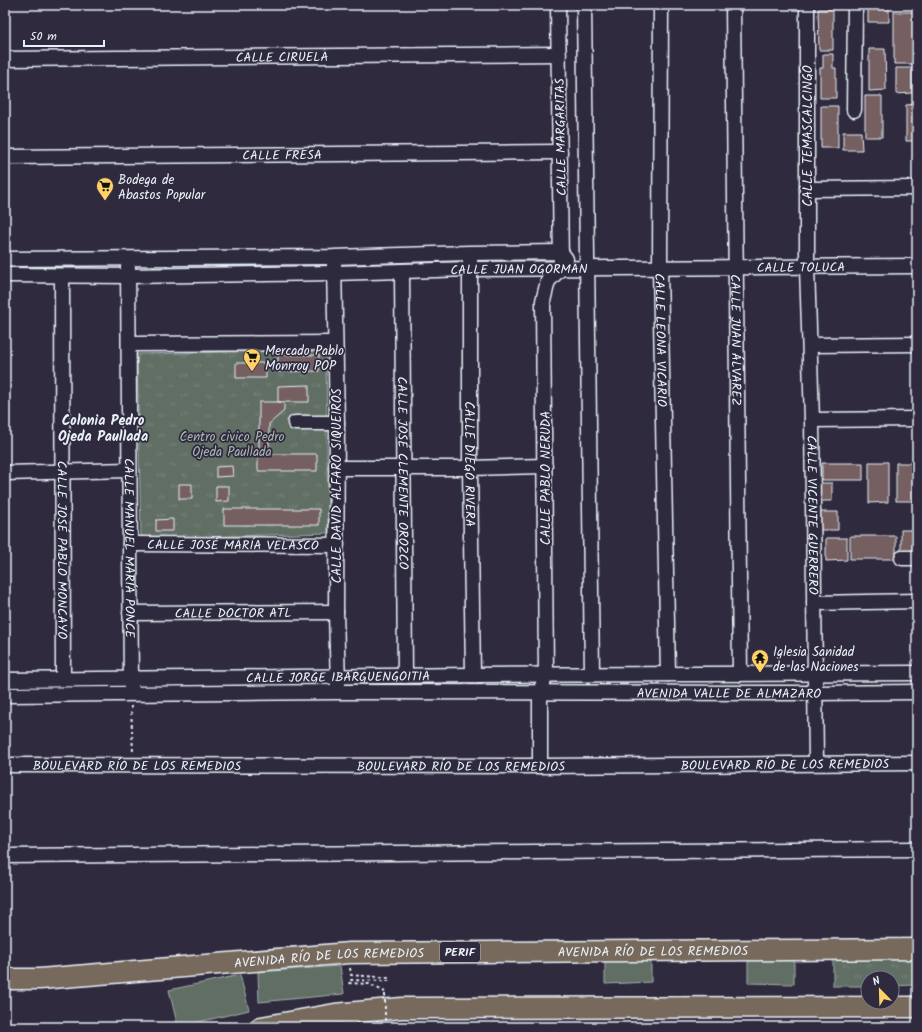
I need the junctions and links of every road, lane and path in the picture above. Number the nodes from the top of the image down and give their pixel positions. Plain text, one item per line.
1 (558, 5) edge
2 (584, 5) edge
3 (660, 5) edge
4 (733, 5) edge
5 (806, 5) edge
6 (855, 5) edge
7 (559, 54) junction
8 (5, 59) edge
9 (854, 110) dead end
10 (560, 152) junction
11 (5, 157) edge
12 (917, 188) edge
13 (807, 189) junction
14 (561, 252) junction
15 (469, 253) junction
16 (333, 257) junction
17 (5, 259) edge
18 (128, 259) junction
19 (734, 266) junction
20 (917, 266) edge
21 (807, 267) junction
22 (561, 268) junction
23 (588, 268) junction
24 (660, 268) junction
25 (470, 269) junction
26 (402, 271) junction
27 (334, 273) junction
28 (5, 275) edge
29 (62, 276) junction
30 (128, 276) junction
31 (335, 342) junction
32 (129, 344) junction
33 (917, 344) edge
34 (810, 345) junction
35 (917, 419) edge
36 (812, 420) junction
37 (295, 423) dead end
38 (337, 423) junction
39 (545, 466) junction
40 (336, 468) junction
41 (403, 468) junction
42 (470, 468) junction
43 (129, 470) junction
44 (62, 471) junction
45 (5, 473) edge
46 (130, 544) junction
47 (336, 545) junction
48 (902, 558) dead end
49 (917, 558) edge
50 (917, 601) edge
51 (814, 603) junction
52 (336, 612) junction
53 (130, 613) junction
54 (917, 673) edge
55 (592, 674) junction
56 (668, 674) junction
57 (740, 674) junction
58 (815, 674) junction
59 (473, 675) junction
60 (546, 675) junction
61 (405, 676) junction
62 (338, 677) junction
63 (131, 678) junction
64 (63, 679) junction
65 (5, 680) edge
66 (338, 692) junction
67 (540, 692) junction
68 (917, 692) edge
69 (131, 693) junction
70 (815, 693) junction
71 (5, 695) edge
72 (816, 763) junction
73 (917, 763) edge
74 (5, 765) edge
75 (134, 765) junction
76 (540, 766) junction
77 (917, 849) edge
78 (5, 856) edge
79 (917, 949) edge
80 (349, 953) junction
81 (5, 979) edge
82 (917, 1007) edge
83 (349, 1020) edge
84 (261, 1027) edge
85 (385, 1027) edge

1 - 7 street, CALLE MARGARITAS
2 - 23 street, CALLE MARGARITAS
3 - 24 street, CALLE LEONA VICARIO
4 - 19 street, CALLE JUAN ÁLVAREZ
5 - 13 street, CALLE TEMASCALCINGO
6 - 9 street
7 - 8 street, CALLE CIRUELA
7 - 10 street, CALLE MARGARITAS
10 - 11 street, CALLE FRESA
10 - 14 street, CALLE MARGARITAS
12 - 13 street
13 - 21 street, CALLE TEMASCALCINGO
14 - 15 street, CALLE JUAN OGORMAN
14 - 22 street, CALLE MARGARITAS
14 - 23 street, CALLE JUAN OGORMAN
15 - 16 street, CALLE JUAN OGORMAN
15 - 25 street, CALLE DIEGO RIVERA
16 - 18 street, CALLE JUAN OGORMAN
16 - 27 street, CALLE DAVID ALFARO SIQUEIROS
17 - 18 street, CALLE JUAN OGORMAN
18 - 30 street, CALLE MANUEL MARÍA PONCE
19 - 21 street, CALLE TOLUCA
19 - 24 street, CALLE TOLUCA
19 - 57 street, CALLE JUAN ÁLVAREZ
20 - 21 street, CALLE TOLUCA
21 - 34 street, CALLE VICENTE GUERRERO
22 - 23 street, CALLE JUAN OGORMAN
22 - 25 street, CALLE JUAN OGORMAN
22 - 39 street, CALLE PABLO NERUDA
23 - 24 street, CALLE TOLUCA
23 - 55 street
24 - 56 street, CALLE LEONA VICARIO
25 - 26 street, CALLE JUAN OGORMAN
25 - 42 street, CALLE DIEGO RIVERA
26 - 27 street, CALLE JUAN OGORMAN
26 - 41 street, CALLE JOSÉ CLEMENTE OROZCO
27 - 30 street, CALLE JUAN OGORMAN
27 - 31 street, CALLE DAVID ALFARO SIQUEIROS
28 - 29 street, CALLE JUAN OGORMAN
29 - 30 street, CALLE JUAN OGORMAN
29 - 44 street, CALLE JOSÉ PABLO MONCAYO
30 - 32 street, CALLE MANUEL MARÍA PONCE
31 - 32 street
31 - 38 street, CALLE DAVID ALFARO SIQUEIROS
32 - 43 street, CALLE MANUEL MARÍA PONCE
33 - 34 street
34 - 36 street, CALLE VICENTE GUERRERO
35 - 36 street
36 - 51 street, CALLE VICENTE GUERRERO
37 - 38 street
38 - 40 street, CALLE DAVID ALFARO SIQUEIROS
39 - 42 street
39 - 60 street, CALLE PABLO NERUDA
40 - 41 street
40 - 47 street, CALLE DAVID ALFARO SIQUEIROS
41 - 42 street
41 - 61 street, CALLE JOSÉ CLEMENTE OROZCO
42 - 59 street, CALLE DIEGO RIVERA
43 - 44 street
43 - 46 street, CALLE MANUEL MARÍA PONCE
44 - 45 street
44 - 64 street, CALLE JOSÉ PABLO MONCAYO
46 - 47 street, CALLE JOSÉ MARÍA VELASCO
46 - 53 street, CALLE MANUEL MARÍA PONCE
47 - 52 street, CALLE DAVID ALFARO SIQUEIROS
48 - 49 street
50 - 51 street
51 - 58 street, CALLE VICENTE GUERRERO
52 - 53 street, CALLE DOCTOR ATL
52 - 62 street, CALLE DAVID ALFARO SIQUEIROS
53 - 63 street, CALLE MANUEL MARÍA PONCE
54 - 58 street, AVENIDA VALLE DE ALMAZARO
55 - 56 street, AVENIDA VALLE DE ALMAZARO
55 - 60 street, AVENIDA VALLE DE ALMAZARO
56 - 57 street, AVENIDA VALLE DE ALMAZARO
57 - 58 street, AVENIDA VALLE DE ALMAZARO
58 - 70 street, CALLE VICENTE GUERRERO
59 - 60 street, CALLE JORGE IBARGUENGOITIA
59 - 61 street, CALLE JORGE IBARGUENGOITIA
60 - 67 street, CALLE PABLO NERUDA
61 - 62 street, CALLE JORGE IBARGUENGOITIA
62 - 63 street, CALLE JORGE IBARGUENGOITIA
62 - 66 street, CALLE DAVID ALFARO SIQUEIROS
63 - 64 street, CALLE JORGE IBARGUENGOITIA
63 - 69 street, CALLE MANUEL MARÍA PONCE
64 - 65 street, CALLE JORGE IBARGUENGOITIA
66 - 67 street, CALLE JORGE IBARGUENGOITIA
66 - 69 street, CALLE JORGE IBARGUENGOITIA
67 - 70 street, AVENIDA VALLE DE ALMAZARO
67 - 76 street, CALLE PABLO NERUDA
68 - 70 street, AVENIDA VALLE DE ALMAZARO
69 - 71 street, CALLE JORGE IBARGUENGOITIA
69 - 75 path
70 - 72 street, CALLE VICENTE GUERRERO
72 - 73 street, BOULEVARD RÍO DE LOS REMEDIOS
72 - 76 street, BOULEVARD RÍO DE LOS REMEDIOS
74 - 75 street, BOULEVARD RÍO DE LOS REMEDIOS
75 - 76 street, BOULEVARD RÍO DE LOS REMEDIOS
77 - 78 street
79 - 80 highway, AVENIDA RÍO DE LOS REMEDIOS / PERIF
80 - 81 highway, AVENIDA RÍO DE LOS REMEDIOS / PERIF
80 - 85 path, bridge
82 - 83 highway
83 - 84 highway

